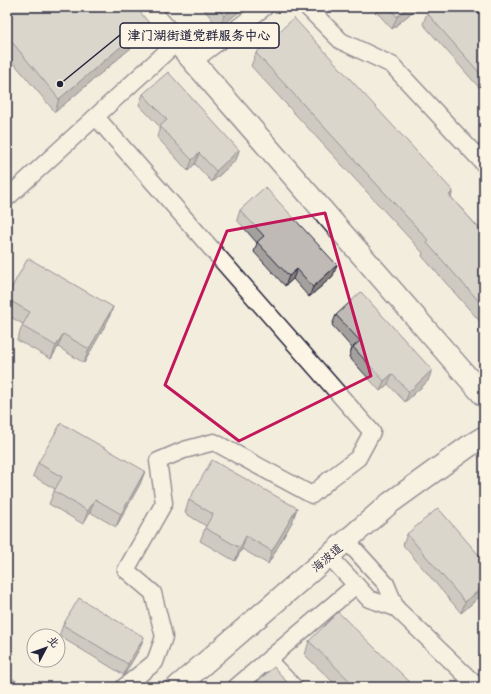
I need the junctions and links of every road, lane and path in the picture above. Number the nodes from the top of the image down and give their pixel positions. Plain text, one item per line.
1 (146, 7) edge
2 (265, 7) edge
3 (307, 7) edge
4 (177, 42) junction
5 (193, 61) junction
6 (96, 116) junction
7 (484, 164) edge
8 (7, 198) edge
9 (484, 396) edge
10 (484, 437) edge
11 (347, 541) junction
12 (329, 556) junction
13 (356, 585) junction
14 (396, 608) junction
15 (268, 660) junction
16 (124, 687) edge
17 (177, 687) edge
18 (236, 687) edge
19 (294, 687) edge
20 (478, 687) edge

1 - 4 street
2 - 5 street
3 - 7 street
4 - 5 street
4 - 6 street
5 - 9 street
6 - 8 street
6 - 16 street
10 - 11 street, 海波道
11 - 12 street, 海波道
11 - 14 street
12 - 13 street
12 - 17 street, 海波道
13 - 14 street
13 - 15 street
14 - 20 street
15 - 18 street
15 - 19 street

